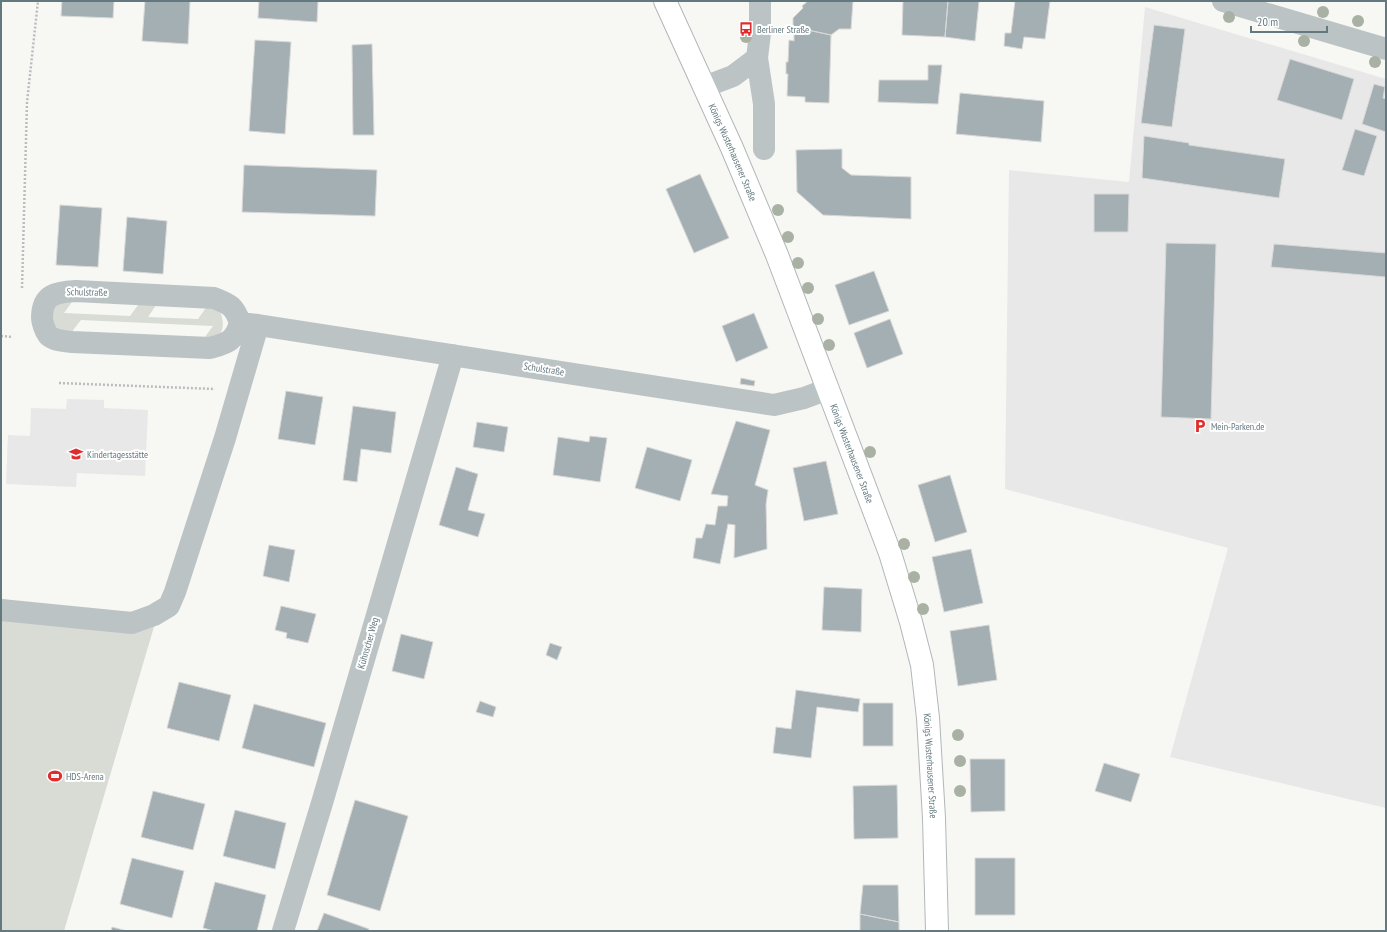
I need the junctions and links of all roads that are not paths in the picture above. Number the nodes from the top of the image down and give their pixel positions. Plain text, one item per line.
1 (665, 1) edge
2 (760, 1) edge
3 (1223, 1) edge
4 (1386, 49) edge
5 (757, 58) junction
6 (704, 88) junction
7 (764, 149) dead end
8 (249, 324) junction
9 (453, 355) junction
10 (828, 389) junction
11 (1, 610) edge
12 (283, 931) edge
13 (937, 931) edge

1 - 6 main road, Königs Wusterhausener Straße
2 - 5 street
3 - 4 street
5 - 6 street
5 - 7 street
6 - 10 main road, Königs Wusterhausener Straße
8 - 8 street, Schulstraße
8 - 9 street, Schulstraße
8 - 11 street
9 - 10 street, Schulstraße
9 - 12 street, Kühnscher Weg
10 - 13 main road, Königs Wusterhausener Straße

